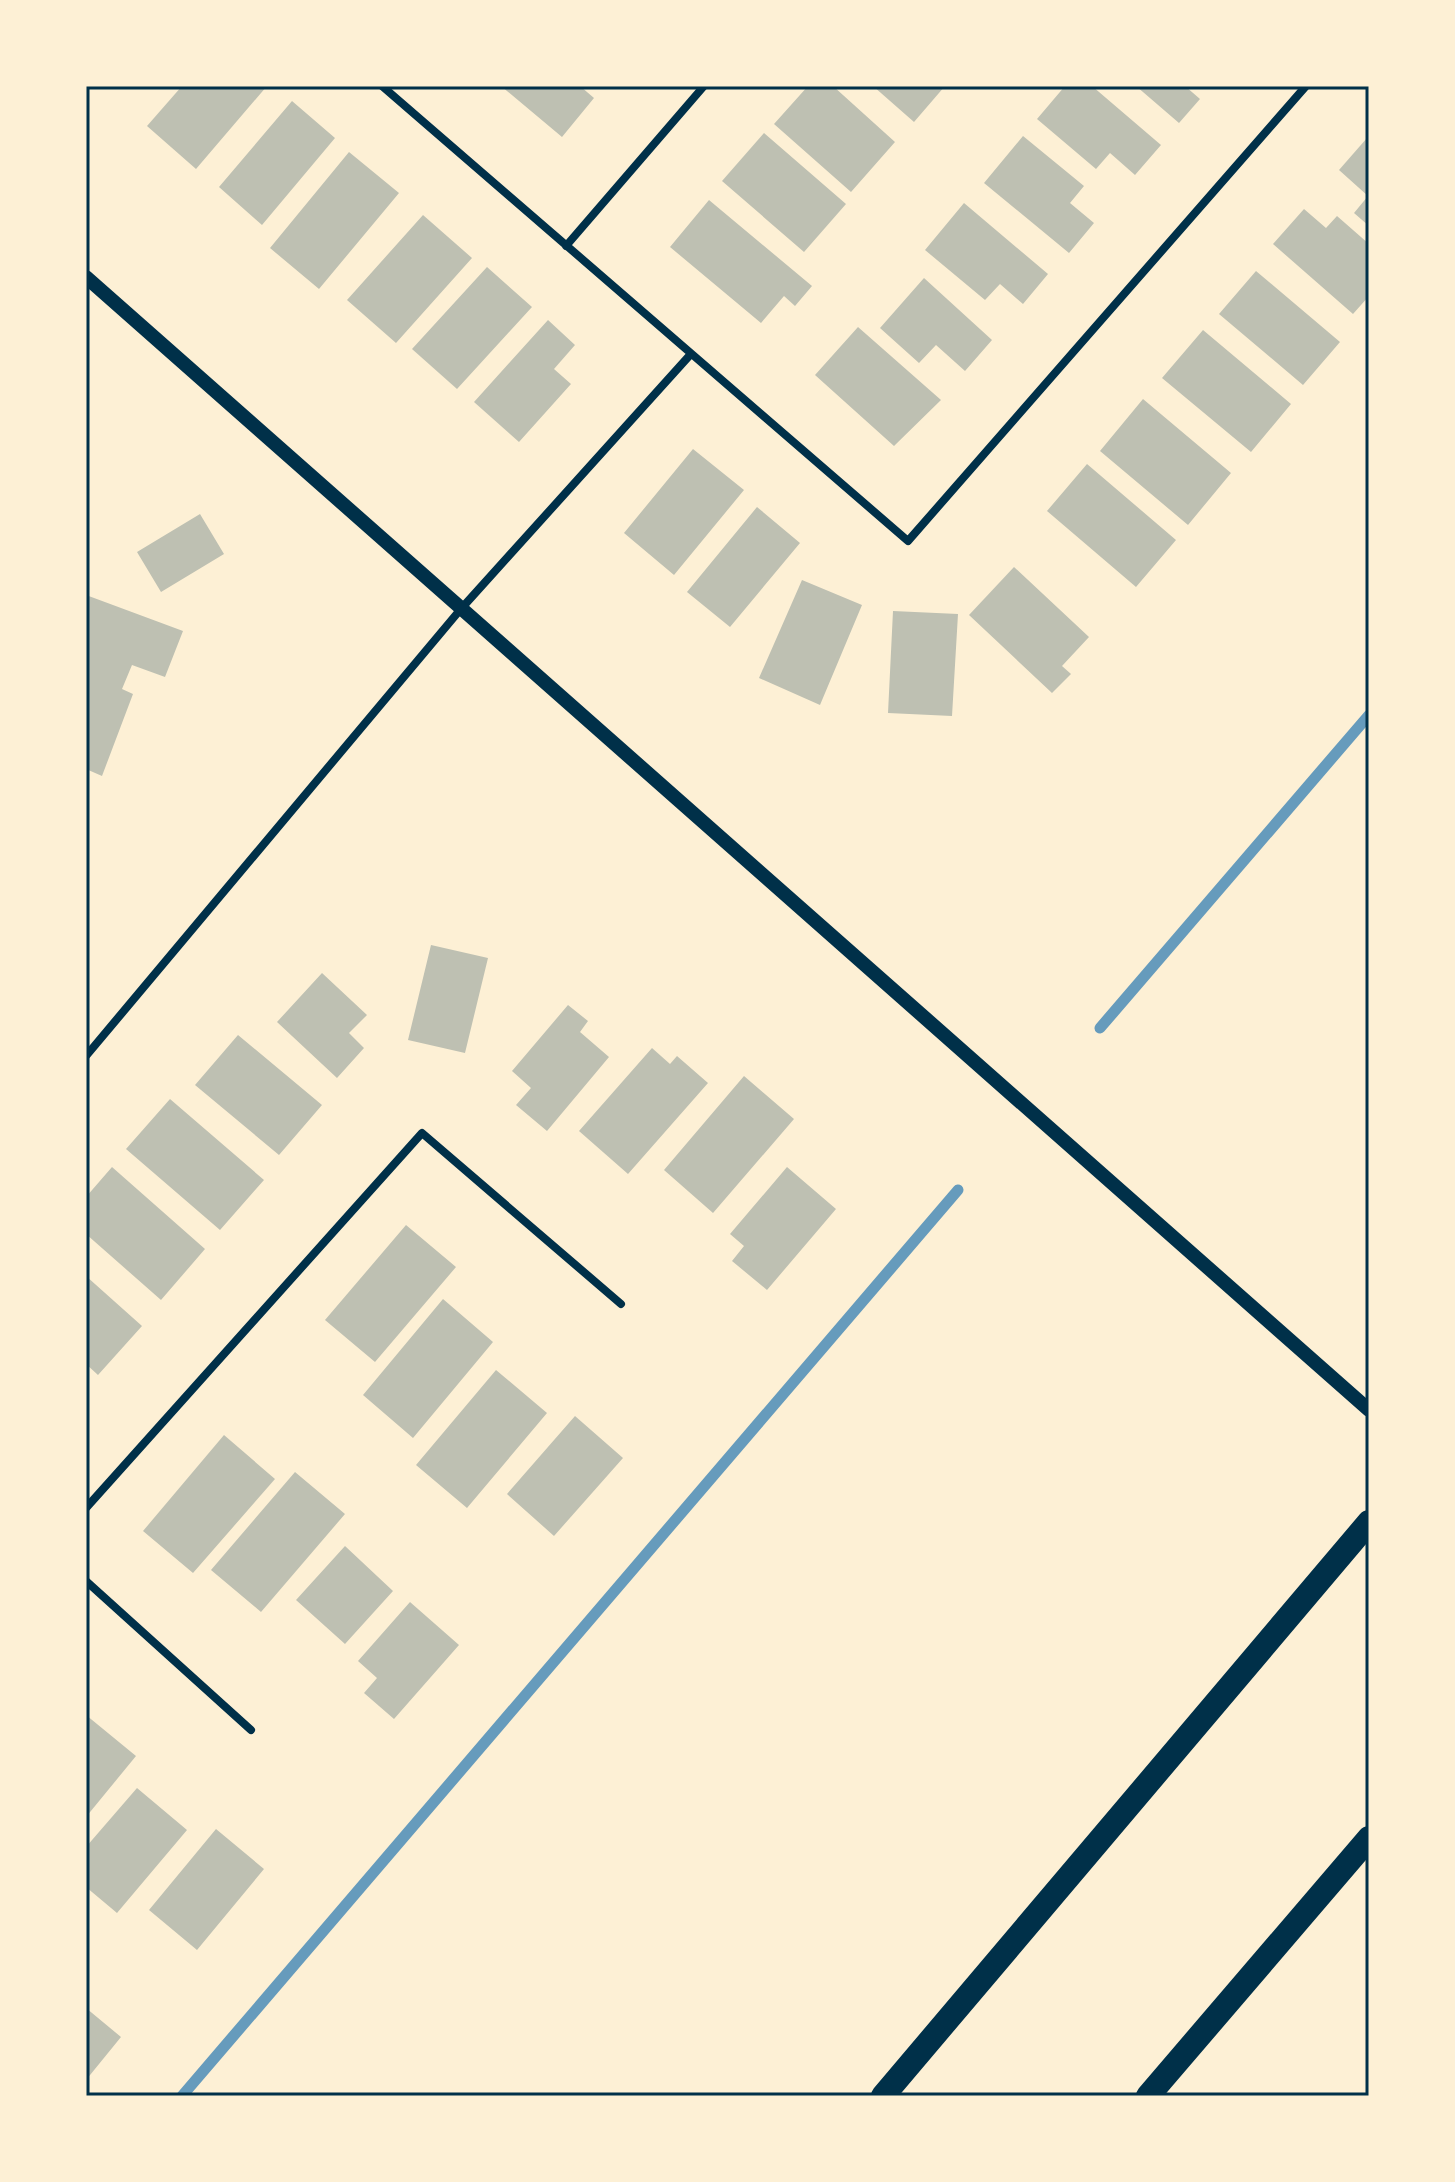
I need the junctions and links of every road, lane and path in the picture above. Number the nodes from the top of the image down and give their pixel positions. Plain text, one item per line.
1 (382, 86) edge
2 (704, 86) edge
3 (1306, 86) edge
4 (566, 246) junction
5 (86, 277) edge
6 (690, 355) junction
7 (460, 610) junction
8 (86, 1056) edge
9 (621, 1304) dead end
10 (1369, 1410) edge
11 (86, 1508) edge
12 (1369, 1522) edge
13 (86, 1581) edge
14 (251, 1730) dead end
15 (1369, 1838) edge
16 (1043, 1911) junction
17 (867, 2096) edge
18 (883, 2096) edge
19 (1148, 2096) edge

1 - 4 street
2 - 4 street
3 - 6 street
4 - 6 street
5 - 7 street
6 - 7 street
7 - 8 street
7 - 10 street
9 - 11 street
12 - 16 highway
13 - 14 street
15 - 19 highway
16 - 17 highway
16 - 18 highway

